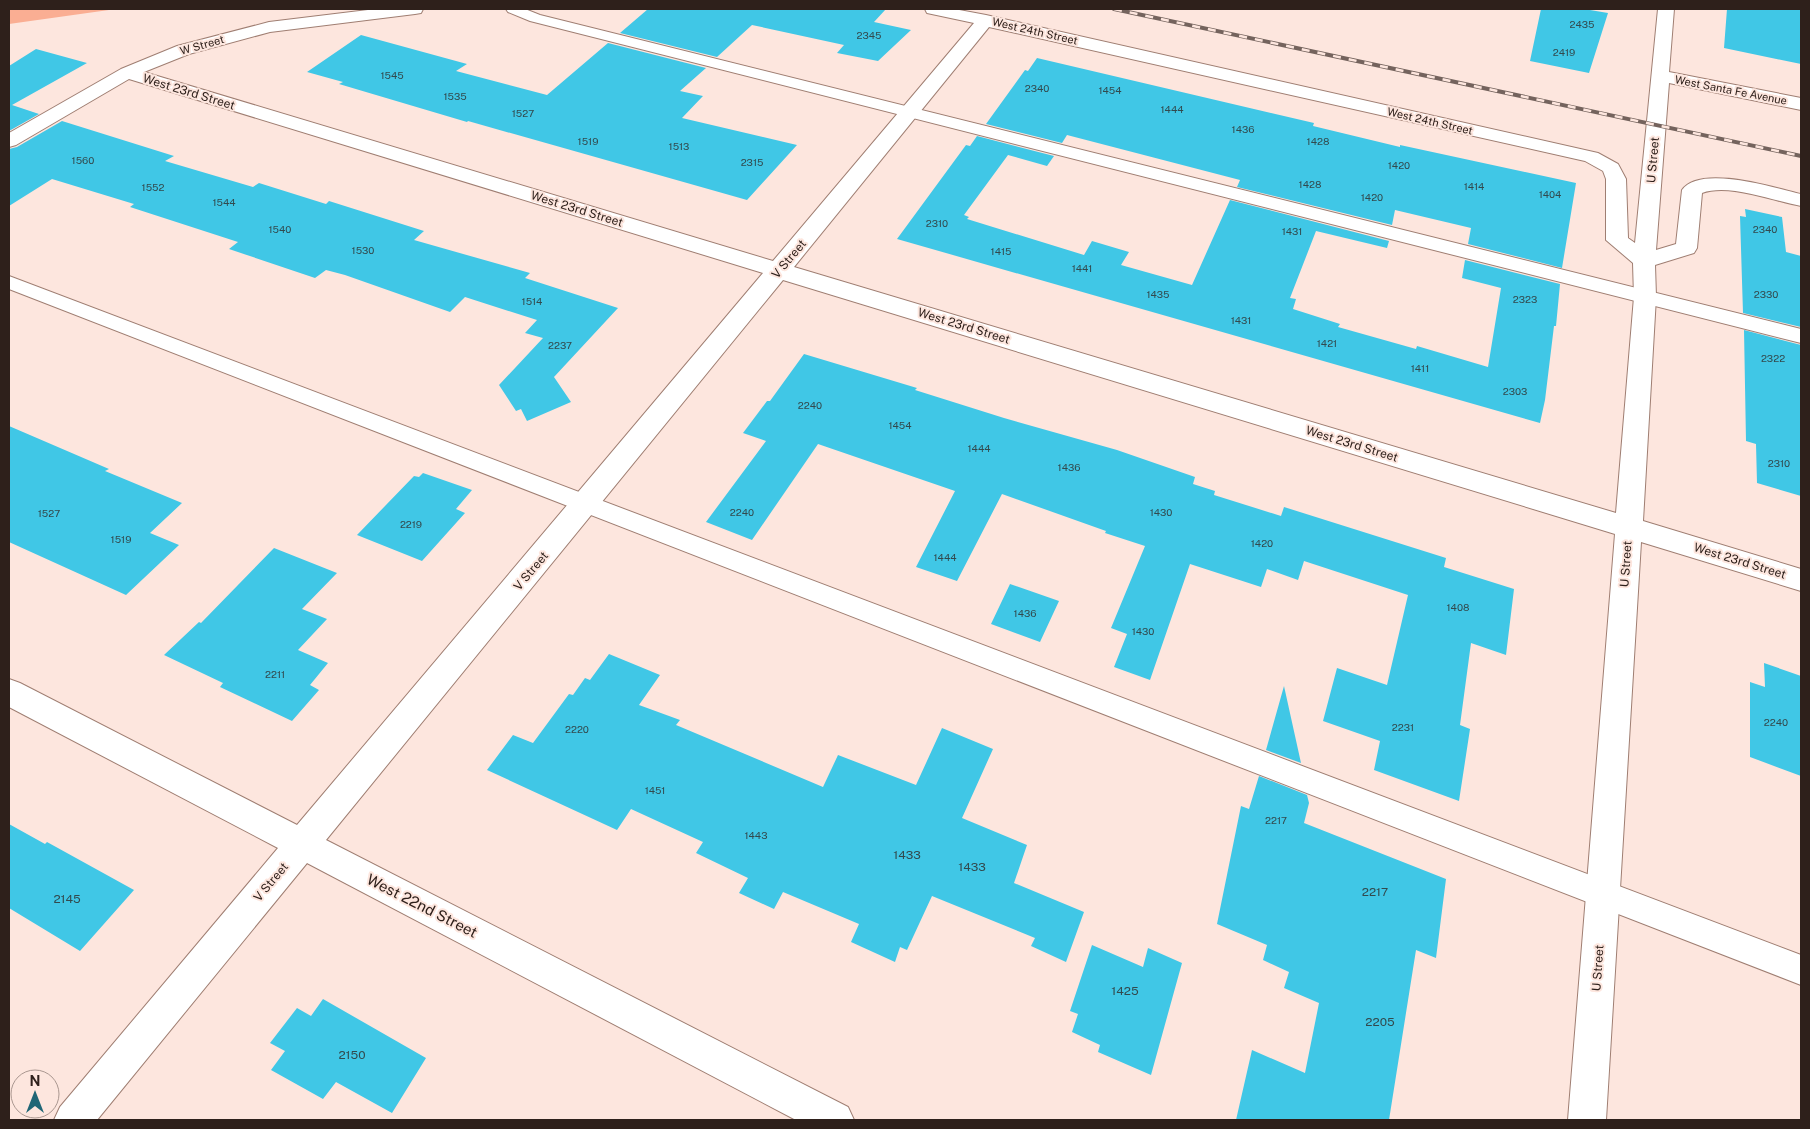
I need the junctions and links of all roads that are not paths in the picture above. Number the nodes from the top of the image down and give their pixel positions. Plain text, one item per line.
1 (415, 9) edge
2 (513, 9) edge
3 (933, 9) edge
4 (1666, 9) edge
5 (986, 20) junction
6 (127, 73) junction
7 (1661, 76) junction
8 (1801, 104) edge
9 (911, 113) junction
10 (9, 141) edge
11 (1801, 200) edge
12 (1644, 261) junction
13 (780, 271) junction
14 (9, 282) edge
15 (1645, 297) junction
16 (1801, 336) edge
17 (586, 504) junction
18 (1629, 528) junction
19 (1801, 580) edge
20 (9, 692) edge
21 (302, 844) junction
22 (1603, 894) junction
23 (1801, 970) edge
24 (73, 1120) edge
25 (835, 1120) edge
26 (1587, 1120) edge

1 - 6 street, W Street
2 - 9 lane
3 - 5 street, West 24th Street
4 - 7 street, U Street
5 - 9 street, V Street
5 - 12 street, West 24th Street
6 - 10 street, W Street
6 - 13 street, West 23rd Street
7 - 8 street, West Santa Fe Avenue
7 - 12 street, U Street
9 - 13 street, V Street
9 - 15 lane
11 - 12 street
12 - 15 street, U Street
13 - 17 street, V Street
13 - 18 street, West 23rd Street
14 - 17 lane
15 - 16 lane
15 - 18 street, U Street
17 - 21 street, V Street
17 - 22 lane
18 - 19 street, West 23rd Street
18 - 22 street, U Street
20 - 21 street, West 22nd Street
21 - 24 street, V Street
21 - 25 street, West 22nd Street
22 - 23 lane
22 - 26 street, U Street

